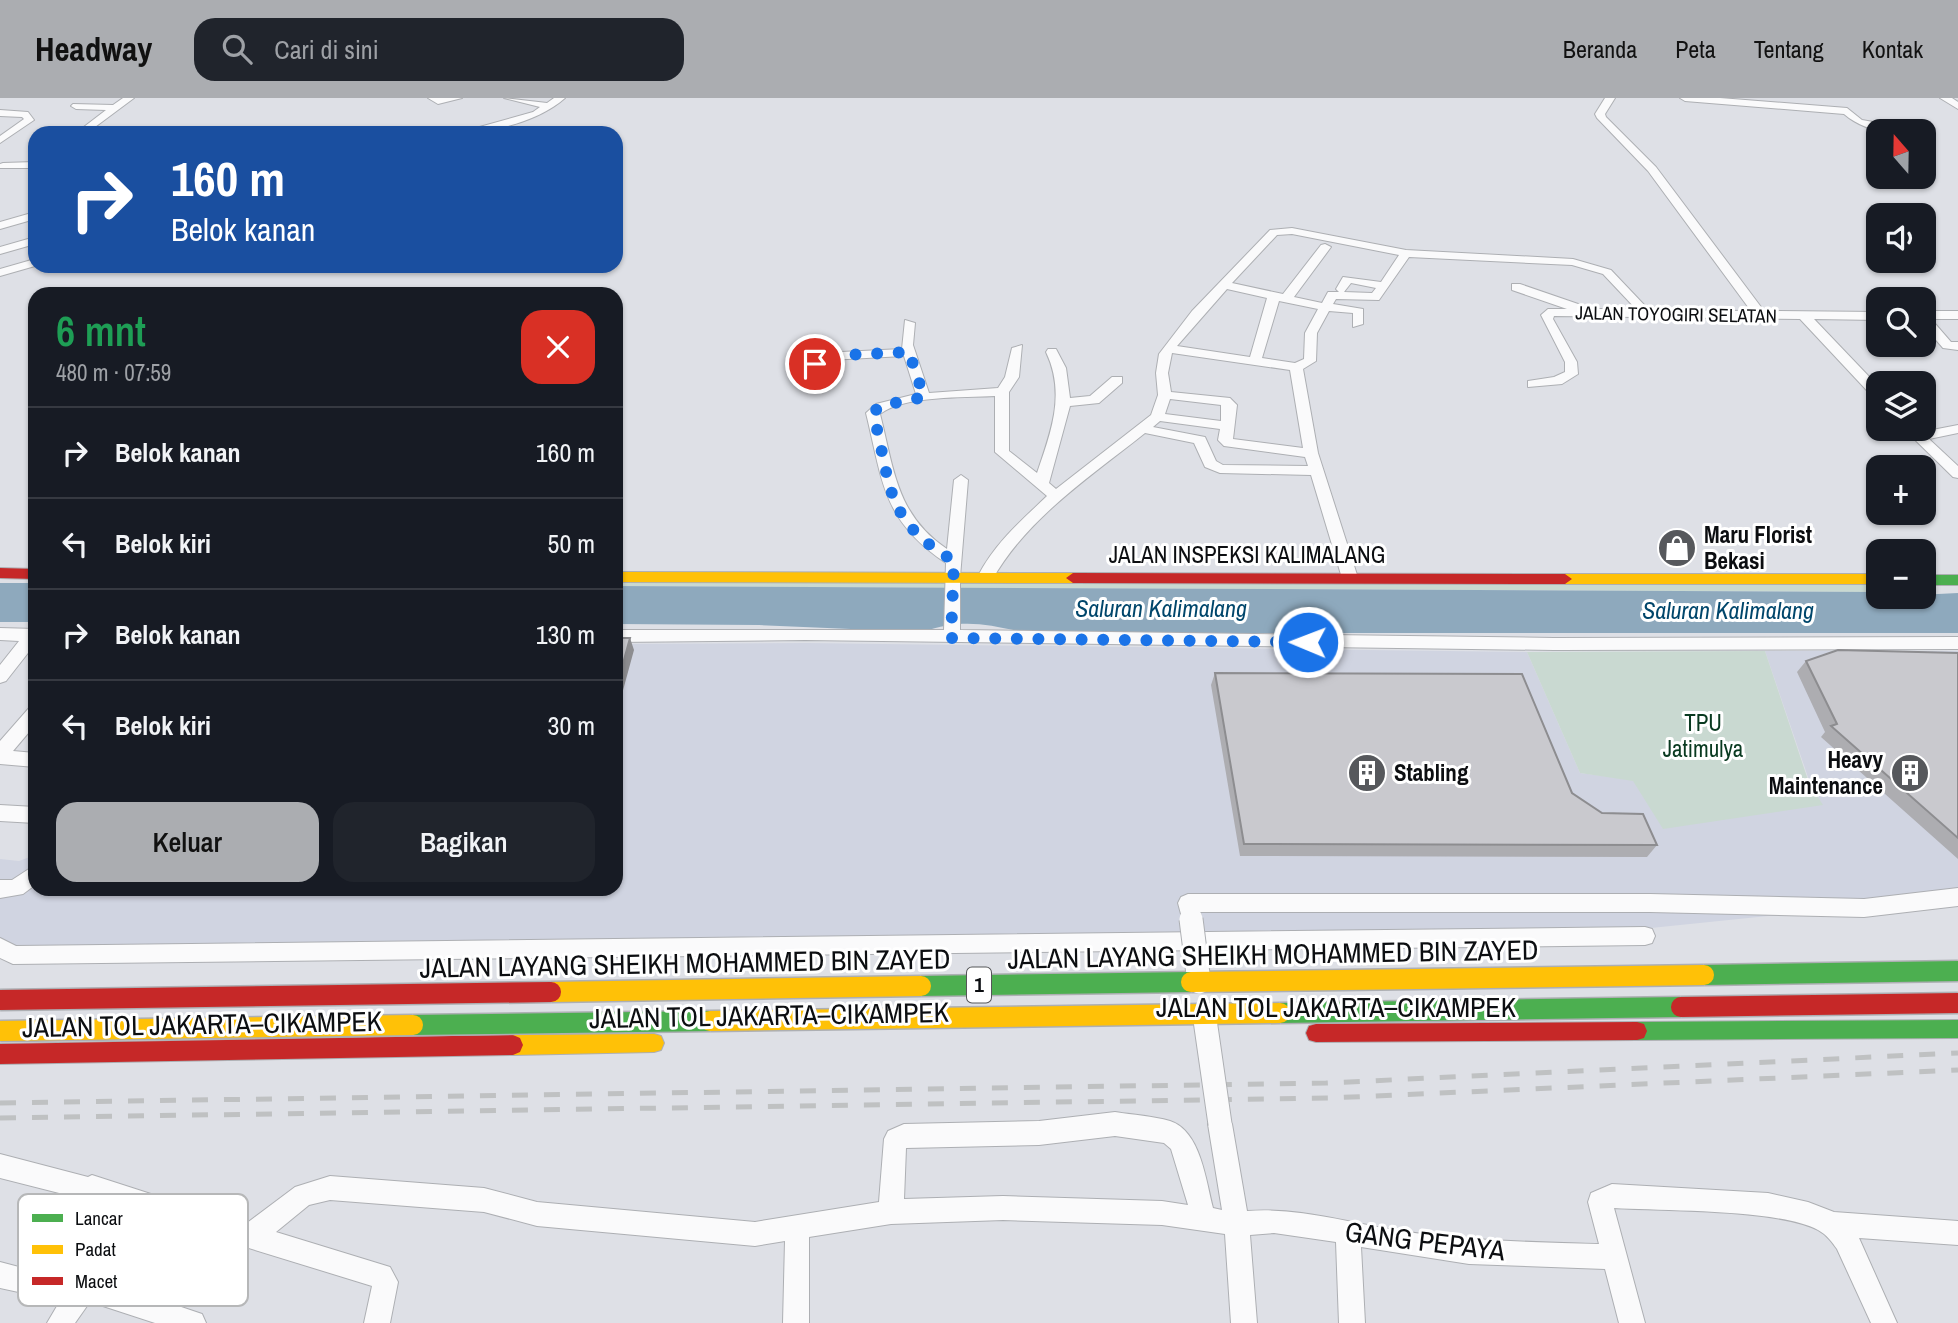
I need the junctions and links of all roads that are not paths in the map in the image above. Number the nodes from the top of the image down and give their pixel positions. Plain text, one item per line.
1 (129, 98) edge
2 (433, 98) edge
3 (457, 98) edge
4 (509, 98) edge
5 (560, 98) edge
6 (1610, 98) edge
7 (1685, 98) edge
8 (1945, 98) edge
9 (76, 106) dead end
10 (550, 106) junction
11 (1958, 106) edge
12 (2, 108) edge
13 (115, 108) junction
14 (1866, 123) edge
15 (91, 126) edge
16 (490, 126) edge
17 (0, 140) edge
18 (28, 166) edge
19 (1, 167) edge
20 (28, 171) edge
21 (22, 176) dead end
22 (28, 210) edge
23 (28, 217) edge
24 (5, 225) edge
25 (28, 242) edge
26 (1325, 247) dead end
27 (0, 251) edge
28 (1406, 253) junction
29 (28, 264) edge
30 (1, 271) edge
31 (1226, 285) junction
32 (1384, 286) junction
33 (1516, 287) dead end
34 (0, 288) edge
35 (1342, 289) dead end
36 (1280, 298) junction
37 (1324, 307) junction
38 (1590, 312) junction
39 (1644, 312) junction
40 (1759, 313) junction
41 (1958, 315) edge
42 (1866, 316) edge
43 (1936, 316) edge
44 (1805, 317) junction
45 (909, 323) dead end
46 (1357, 324) dead end
47 (1936, 329) edge
48 (1952, 345) edge
49 (1018, 348) dead end
50 (1169, 349) junction
51 (909, 352) junction
52 (1052, 352) dead end
53 (1958, 359) edge
54 (1255, 361) junction
55 (1296, 367) junction
56 (813, 374) dead end
57 (1117, 380) dead end
58 (1866, 381) edge
59 (1533, 384) dead end
60 (1002, 392) junction
61 (1165, 395) junction
62 (924, 397) junction
63 (1065, 401) junction
64 (1157, 417) junction
65 (1227, 426) junction
66 (1144, 429) junction
67 (1958, 429) edge
68 (1936, 431) edge
69 (1923, 441) edge
70 (1311, 453) junction
71 (1317, 471) junction
72 (1958, 474) edge
73 (961, 480) dead end
74 (1041, 484) junction
75 (1056, 496) junction
76 (0, 573) edge
77 (28, 574) edge
78 (953, 574) junction
79 (986, 576) junction
80 (623, 577) edge
81 (1350, 578) junction
82 (1866, 579) edge
83 (1936, 580) edge
84 (1958, 580) edge
85 (0, 634) edge
86 (952, 634) junction
87 (28, 635) edge
88 (623, 636) edge
89 (28, 642) edge
90 (1958, 643) edge
91 (0, 677) edge
92 (28, 721) edge
93 (0, 755) edge
94 (28, 759) edge
95 (0, 813) edge
96 (28, 815) edge
97 (28, 879) edge
98 (0, 889) edge
99 (1958, 897) edge
100 (1644, 936) dead end
101 (0, 947) edge
102 (1958, 961) edge
103 (1958, 971) edge
104 (556, 975) dead end
105 (0, 1000) edge
106 (1958, 1003) edge
107 (1958, 1029) edge
108 (0, 1031) edge
109 (1303, 1033) dead end
110 (1191, 1034) dead end
111 (1219, 1034) dead end
112 (665, 1043) dead end
113 (0, 1054) edge
114 (0, 1166) edge
115 (92, 1187) junction
116 (86, 1194) edge
117 (117, 1194) edge
118 (891, 1212) junction
119 (1203, 1217) junction
120 (1237, 1224) junction
121 (1832, 1224) junction
122 (797, 1228) junction
123 (1958, 1233) edge
124 (1348, 1235) junction
125 (249, 1237) joint
126 (1613, 1257) junction
127 (78, 1306) edge
128 (136, 1306) edge
129 (60, 1323) edge
130 (194, 1323) edge
131 (377, 1323) edge
132 (796, 1323) edge
133 (1244, 1323) edge
134 (1352, 1323) edge
135 (1632, 1323) edge
136 (1884, 1323) edge

1 - 13 street
2 - 3 street
4 - 10 street
5 - 10 street
6 - 40 street
7 - 14 street
8 - 11 street
9 - 13 street
10 - 16 street
12 - 17 street
13 - 15 street
18 - 19 street
20 - 21 street
22 - 24 street
23 - 24 street
25 - 27 street
26 - 36 street
28 - 31 street
28 - 32 street
28 - 39 street
29 - 30 street
30 - 34 street
31 - 36 street
31 - 50 street
32 - 35 street
32 - 37 street
33 - 38 street
36 - 37 street
36 - 54 street
37 - 46 street
37 - 55 street
38 - 39 street, JALAN TOYOGIRI SELATAN
38 - 59 street, JALAN TOYOGIRI SELATAN
39 - 40 street, JALAN TOYOGIRI SELATAN
40 - 44 street, JALAN TOYOGIRI SELATAN
41 - 43 street
42 - 44 street
44 - 58 street, JALAN TOYOGIRI SELATAN
45 - 51 street
47 - 48 street
48 - 53 street
49 - 60 street
50 - 54 street
50 - 61 street
51 - 56 street
51 - 62 street
52 - 63 street
54 - 55 street
55 - 70 street
57 - 63 street
60 - 62 street
60 - 74 street
61 - 64 street
61 - 65 street
62 - 78 street
63 - 74 street
64 - 65 street
64 - 66 street
65 - 70 street
66 - 71 street
66 - 75 street
67 - 68 street
69 - 72 street
70 - 71 street
71 - 81 street
73 - 78 street
74 - 75 street
75 - 79 street
76 - 77 main road
78 - 79 main road, JALAN INSPEKSI KALIMALANG
78 - 80 main road, JALAN INSPEKSI KALIMALANG
78 - 86 street
79 - 81 main road, JALAN INSPEKSI KALIMALANG
81 - 82 main road, JALAN INSPEKSI KALIMALANG
83 - 84 main road
85 - 87 street
86 - 88 street
86 - 90 street
89 - 91 street
92 - 93 street
93 - 94 street
95 - 96 street
97 - 98 street
99 - 120 street, bridge
100 - 101 street
102 - 104 main road, JALAN TOL JAKARTA–CIKAMPEK / 1
103 - 105 main road, JALAN LAYANG SHEIKH MOHAMMED BIN ZAYED / 1, bridge
106 - 108 main road, 1, bridge
107 - 109 main road, JALAN TOL JAKARTA–CIKAMPEK
110 - 111 main road, JALAN TOL JAKARTA–CIKAMPEK
112 - 113 main road, JALAN TOL JAKARTA–CIKAMPEK
114 - 115 street
115 - 116 street
115 - 117 street
118 - 119 street, GANG PEPAYA
118 - 119 street
118 - 122 street, GANG PEPAYA
119 - 120 street, GANG PEPAYA
120 - 124 street, GANG PEPAYA
120 - 133 street
121 - 123 street
121 - 126 street
121 - 136 street
122 - 125 street, GANG PEPAYA
122 - 132 street
124 - 126 street, GANG PEPAYA
124 - 134 street
125 - 131 street
126 - 135 street
127 - 129 street
128 - 130 street

